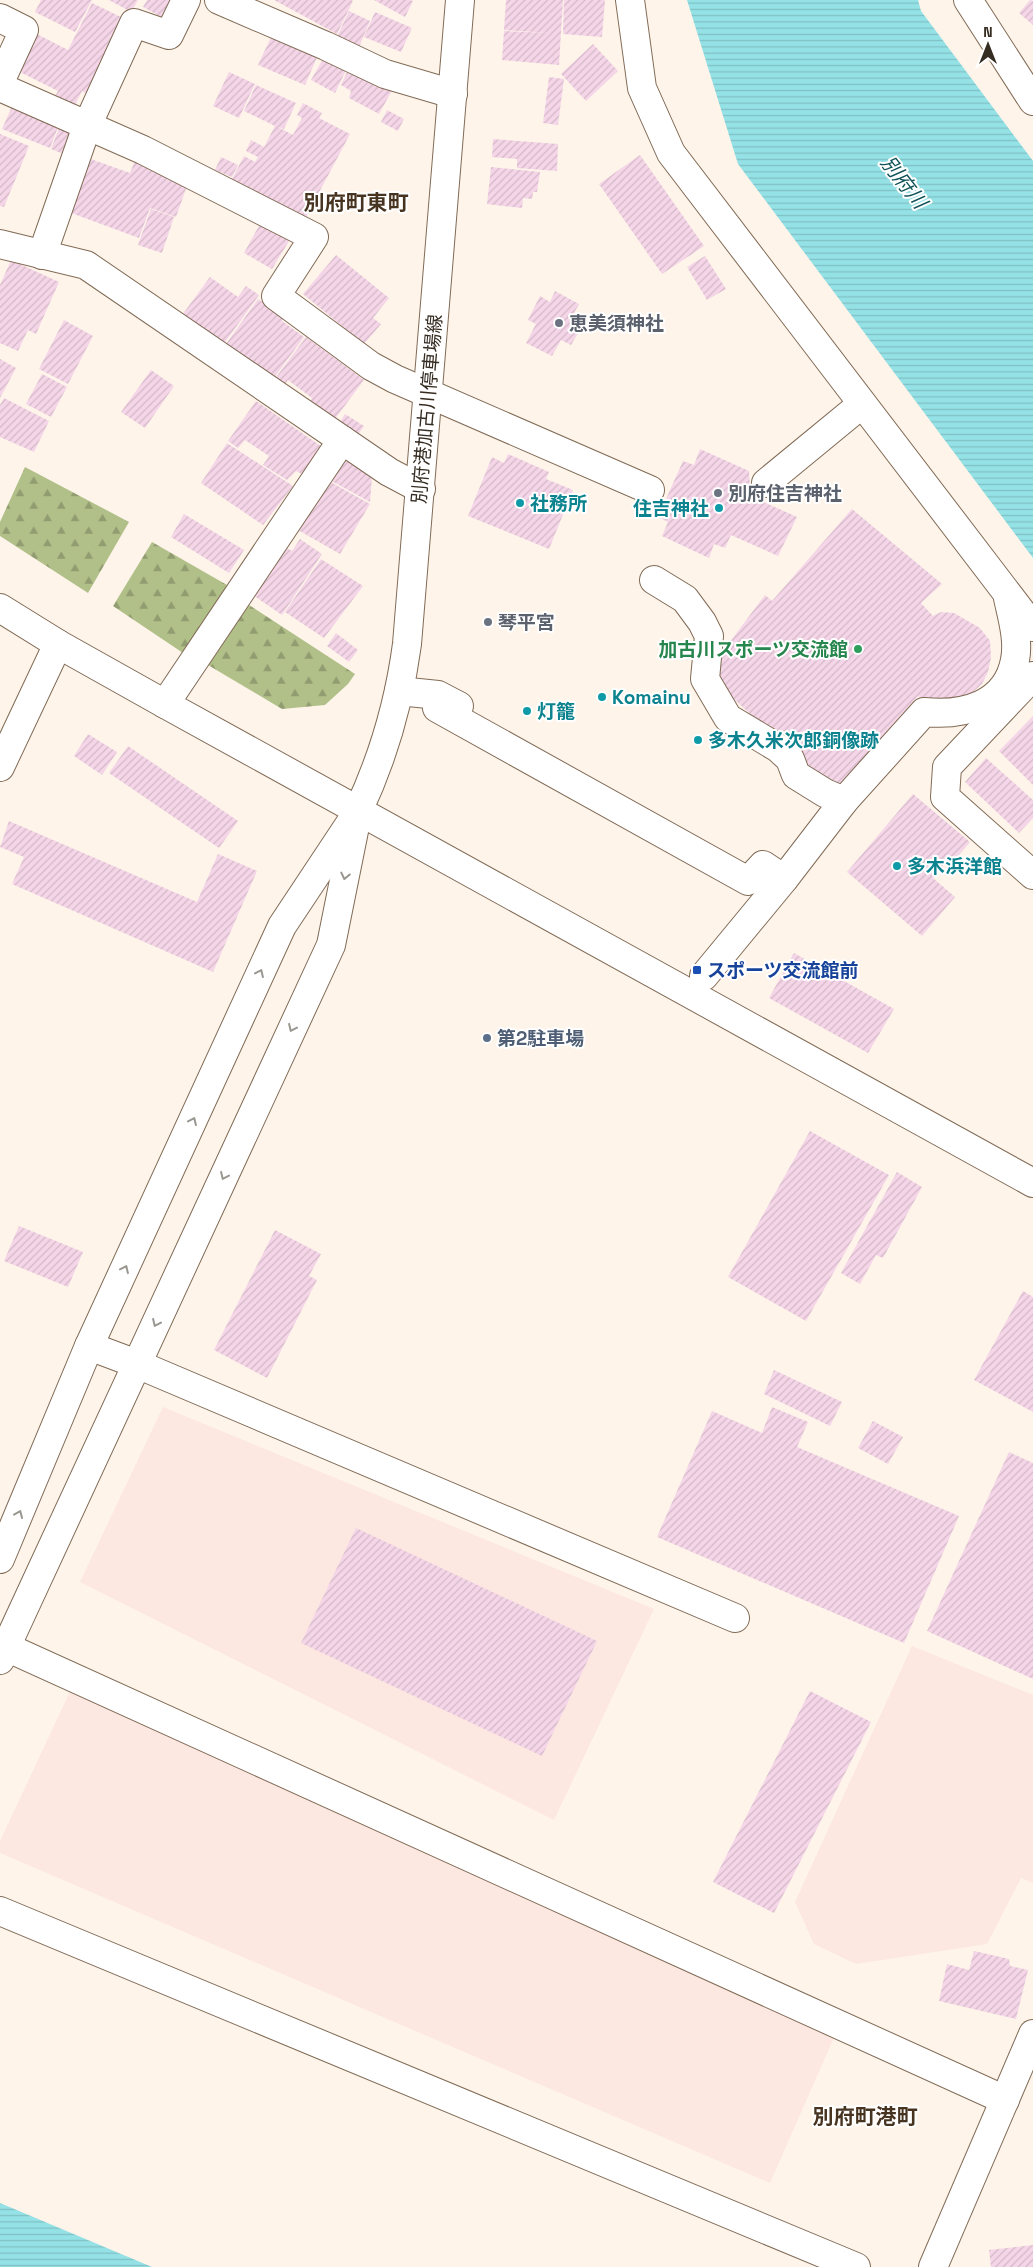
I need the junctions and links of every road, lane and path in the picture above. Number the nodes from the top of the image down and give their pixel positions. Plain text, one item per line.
1 (186, 0) edge
2 (219, 0) edge
3 (460, 0) edge
4 (630, 0) edge
5 (968, 0) edge
6 (0, 18) edge
7 (0, 82) edge
8 (0, 87) edge
9 (453, 94) junction
10 (1033, 101) edge
11 (87, 126) junction
12 (0, 245) edge
13 (42, 255) junction
14 (428, 393) junction
15 (862, 404) junction
16 (342, 440) junction
17 (766, 483) dead end
18 (421, 489) junction
19 (650, 490) dead end
20 (654, 580) dead end
21 (1008, 594) junction
22 (0, 608) edge
23 (1033, 627) edge
24 (58, 644) junction
25 (1033, 676) edge
26 (399, 691) junction
27 (165, 704) junction
28 (437, 708) dead end
29 (0, 767) edge
30 (844, 801) junction
31 (358, 811) junction
32 (744, 859) dead end
33 (1033, 875) edge
34 (784, 879) junction
35 (704, 976) dead end
36 (1033, 1183) edge
37 (90, 1346) junction
38 (137, 1364) junction
39 (0, 1559) edge
40 (735, 1618) dead end
41 (3, 1654) edge
42 (0, 1911) edge
43 (1033, 2034) edge
44 (1005, 2100) junction
45 (856, 2267) edge
46 (933, 2267) edge

1 - 11 street
2 - 9 street
3 - 9 street, 別府港加古川停車場線
4 - 15 street
5 - 10 street
6 - 7 street
8 - 11 street
9 - 14 street, 別府港加古川停車場線
11 - 13 street
11 - 14 street
12 - 13 street
13 - 16 street
14 - 18 street, 別府港加古川停車場線
14 - 19 street
15 - 17 street
15 - 21 street
16 - 18 street
16 - 27 street
18 - 26 street, 別府港加古川停車場線
20 - 30 street
21 - 23 street
21 - 30 street
22 - 24 street
24 - 27 street
24 - 29 street
25 - 33 street
26 - 31 street, 別府港加古川停車場線
26 - 32 street
27 - 31 street
28 - 34 street
30 - 34 street
31 - 36 street
37 -> 31 street
31 -> 38 street
34 - 35 street
37 - 38 street
39 -> 37 street
38 - 40 street
38 - 41 street
41 - 44 street
42 - 45 street
43 - 44 street
44 - 46 street

